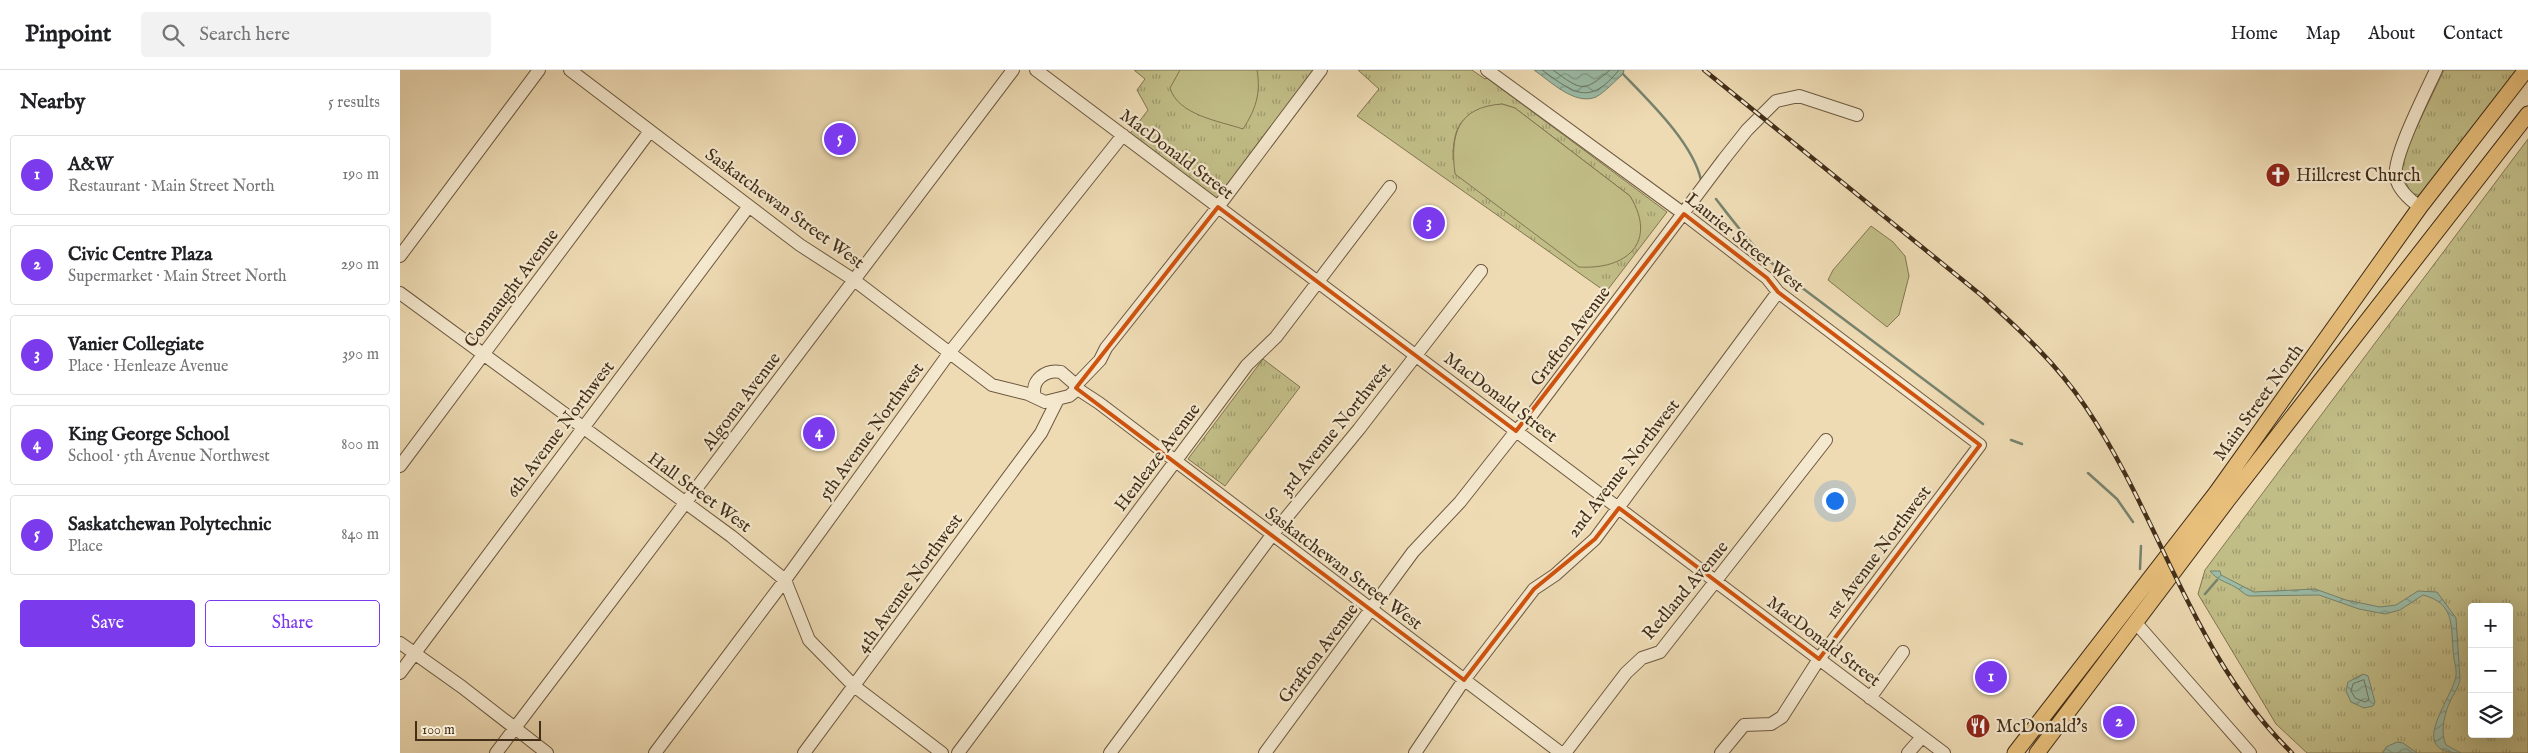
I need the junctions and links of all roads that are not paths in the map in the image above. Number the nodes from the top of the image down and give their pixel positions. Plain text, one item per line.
1 (539, 70) edge
2 (570, 70) edge
3 (1013, 70) edge
4 (1036, 70) edge
5 (1321, 70) edge
6 (1487, 70) edge
7 (2436, 70) edge
8 (2526, 70) edge
9 (2528, 114) edge
10 (1857, 115) dead end
11 (650, 131) junction
12 (1123, 135) junction
13 (1390, 187) dead end
14 (749, 206) junction
15 (1218, 207) junction
16 (2420, 207) junction
17 (1684, 214) junction
18 (400, 256) edge
19 (1481, 271) dead end
20 (854, 280) junction
21 (1318, 282) junction
22 (1778, 292) junction
23 (400, 293) edge
24 (950, 352) junction
25 (484, 355) junction
26 (1416, 355) junction
27 (980, 375) junction
28 (1037, 380) junction
29 (1069, 389) junction
30 (1038, 399) junction
31 (584, 426) junction
32 (1516, 431) junction
33 (1041, 433) junction
34 (1826, 440) dead end
35 (1980, 445) joint
36 (1175, 462) junction
37 (400, 466) edge
38 (687, 503) junction
39 (1619, 508) junction
40 (1272, 535) junction
41 (785, 580) junction
42 (1717, 582) junction
43 (1372, 610) junction
44 (2136, 624) junction
45 (400, 643) edge
46 (1903, 652) dead end
47 (415, 654) junction
48 (1819, 659) junction
49 (400, 673) edge
50 (1464, 680) junction
51 (854, 686) junction
52 (1870, 698) junction
53 (515, 729) junction
54 (1922, 737) junction
55 (496, 753) edge
56 (547, 753) edge
57 (655, 753) edge
58 (804, 753) edge
59 (942, 753) edge
60 (958, 753) edge
61 (1110, 753) edge
62 (1265, 753) edge
63 (1415, 753) edge
64 (1563, 753) edge
65 (1721, 753) edge
66 (1908, 753) edge
67 (1944, 753) edge
68 (2015, 753) edge
69 (2037, 753) edge
70 (2250, 753) edge

1 - 18 street
2 - 11 street, Saskatchewan Street West
3 - 20 street, Algoma Avenue
4 - 12 street, MacDonald Street
5 - 15 street
6 - 17 street, Laurier Street West
7 - 16 street
8 - 16 main road, Main Street North
9 - 44 main road, Main Street North
10 - 17 street, Grafton Avenue
11 - 14 street, Saskatchewan Street West
11 - 25 street, Connaught Avenue
12 - 15 street, MacDonald Street
12 - 24 street, 5th Avenue Northwest
13 - 21 street, Henleaze Avenue
14 - 20 street, Saskatchewan Street West
14 - 31 street, 6th Avenue Northwest
15 - 21 street, MacDonald Street
15 - 29 street
16 - 68 main road, Main Street North
17 - 22 street, Laurier Street West
17 - 32 street, Grafton Avenue
19 - 26 street, 3rd Avenue Northwest
20 - 24 street, Saskatchewan Street West
20 - 38 street, Algoma Avenue
21 - 26 street, MacDonald Street
21 - 36 street, Henleaze Avenue
22 - 35 street, Laurier Street West
22 - 39 street, 2nd Avenue Northwest
23 - 25 street, Hall Street West
24 - 27 street, Saskatchewan Street West
24 - 41 street, 5th Avenue Northwest
25 - 31 street, Hall Street West
25 - 37 street, Connaught Avenue
26 - 32 street, MacDonald Street
26 - 40 street, 3rd Avenue Northwest
27 - 28 street, Saskatchewan Street West
27 - 30 street, Saskatchewan Street West
28 - 29 street, Saskatchewan Street West
28 - 30 street
29 - 30 street, Saskatchewan Street West
29 - 33 street, 4th Avenue Northwest
29 - 36 street, Saskatchewan Street West
30 - 33 street
31 - 38 street, Hall Street West
31 - 47 street, 6th Avenue Northwest
32 - 39 street, MacDonald Street
32 - 43 street, Grafton Avenue
33 - 51 street, 4th Avenue Northwest
34 - 42 street, Redland Avenue
35 - 48 street, 1st Avenue Northwest
36 - 40 street, Saskatchewan Street West
36 - 60 street, Henleaze Avenue
38 - 41 street, Hall Street West
38 - 53 street, Algoma Avenue
39 - 42 street, MacDonald Street
39 - 50 street, 2nd Avenue Northwest
40 - 43 street, Saskatchewan Street West
40 - 61 street, 3rd Avenue Northwest
41 - 51 street
41 - 57 street, 5th Avenue Northwest
42 - 48 street, MacDonald Street
42 - 64 street, Redland Avenue
43 - 50 street, Saskatchewan Street West
43 - 62 street, Grafton Avenue
44 - 69 main road, Main Street North
44 - 70 street
45 - 47 street
46 - 52 street
47 - 49 street, 6th Avenue Northwest
47 - 53 street
48 - 52 street, MacDonald Street
48 - 65 street, 1st Avenue Northwest
50 - 63 street, 2nd Avenue Northwest
50 - 64 street, Saskatchewan Street West
51 - 58 street, 4th Avenue Northwest
51 - 59 street
52 - 54 street, MacDonald Street
53 - 55 street, Algoma Avenue
53 - 56 street
54 - 66 street
54 - 67 street, MacDonald Street

